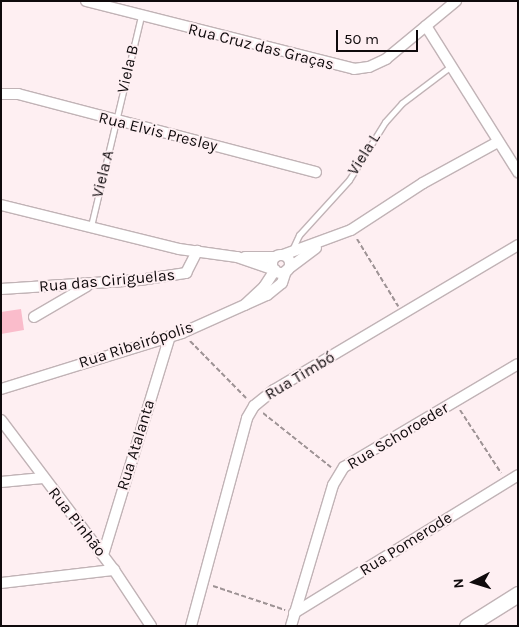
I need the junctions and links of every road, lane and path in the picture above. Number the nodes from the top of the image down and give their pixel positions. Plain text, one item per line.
1 (456, 1) edge
2 (90, 2) edge
3 (141, 16) junction
4 (426, 26) junction
5 (451, 66) junction
6 (1, 94) edge
7 (116, 122) junction
8 (498, 142) junction
9 (316, 172) dead end
10 (518, 172) edge
11 (1, 205) edge
12 (90, 226) junction
13 (351, 230) junction
14 (320, 244) junction
15 (518, 245) edge
16 (197, 250) junction
17 (283, 255) junction
18 (237, 257) junction
19 (283, 270) junction
20 (90, 284) junction
21 (1, 289) edge
22 (403, 314) junction
23 (34, 317) dead end
24 (170, 336) junction
25 (518, 364) edge
26 (1, 389) edge
27 (454, 401) junction
28 (1, 420) edge
29 (518, 475) edge
30 (43, 478) junction
31 (507, 481) junction
32 (1, 482) edge
33 (103, 554) junction
34 (114, 570) junction
35 (1, 583) edge
36 (203, 583) junction
37 (518, 594) edge
38 (294, 612) junction
39 (151, 626) edge
40 (191, 626) edge
41 (290, 626) edge
42 (467, 626) edge

1 - 4 street, Rua Cruz das Graças
2 - 3 street, Rua Cruz das Graças
3 - 4 street, Rua Cruz das Graças
3 - 7 lane, Viela B
4 - 5 street
5 - 8 street
5 - 17 lane, Viela L
6 - 7 street, Rua Elvis Presley
7 - 9 street, Rua Elvis Presley
7 - 12 lane, Viela A
8 - 10 street
8 - 13 street
11 - 12 street
12 - 16 street
13 - 14 street
13 - 22 path
14 - 17 street
14 - 19 street
15 - 22 street, Rua Timbó
16 - 18 street
16 - 20 street, Rua das Ciriguelas
17 - 18 street
17 - 19 street
17 - 19 street
18 - 19 street
19 - 24 street, Rua Ribeirópolis
20 - 21 street, Rua das Ciriguelas
20 - 23 street
22 - 36 street, Rua Timbó
24 - 26 street, Rua Ribeirópolis
24 - 33 street, Rua Atalanta
25 - 27 street, Rua Schoroeder
27 - 31 path
27 - 38 street, Rua Schoroeder
28 - 30 street, Rua Pinhão
29 - 31 street, Rua Pomerode
30 - 32 street
30 - 33 street, Rua Pinhão
31 - 38 street, Rua Pomerode
33 - 34 street, Rua Pinhão
34 - 35 street
34 - 39 street, Rua Pinhão
36 - 38 path
36 - 40 street, Rua Timbó
37 - 42 street
38 - 41 street, Rua Schoroeder

